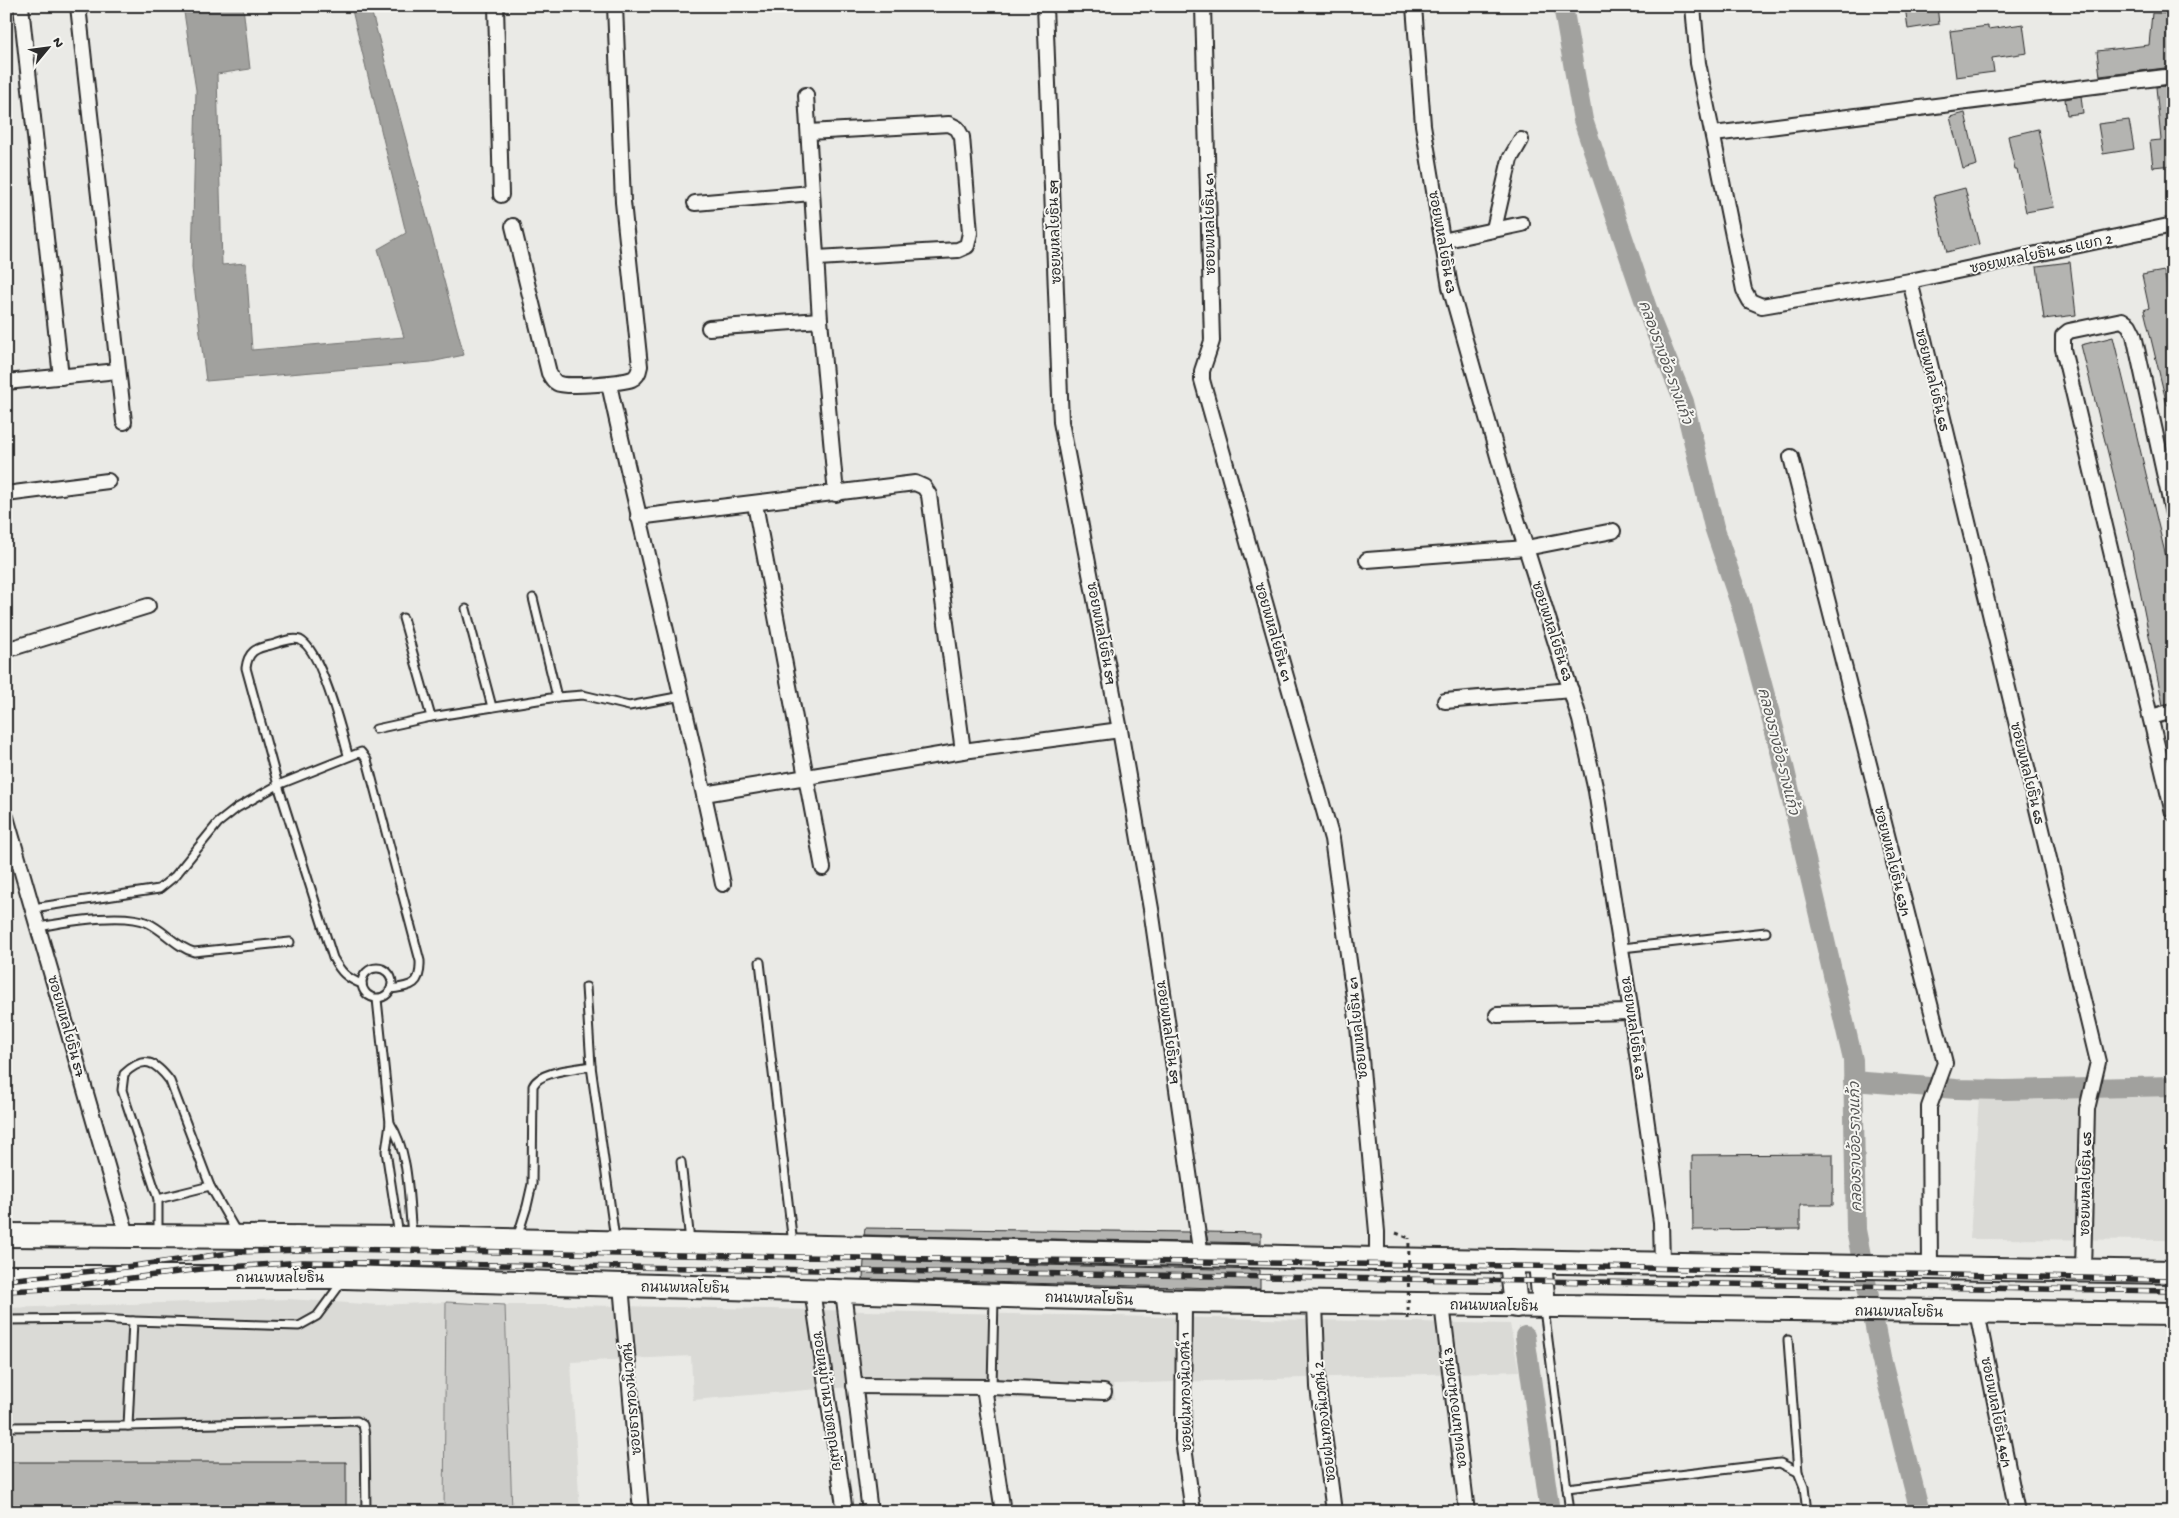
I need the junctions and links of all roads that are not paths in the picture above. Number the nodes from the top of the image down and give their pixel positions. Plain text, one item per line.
1 (22, 6) edge
2 (78, 6) edge
3 (496, 6) edge
4 (615, 6) edge
5 (1045, 6) edge
6 (1203, 6) edge
7 (1414, 6) edge
8 (1693, 6) edge
9 (2173, 76) edge
10 (806, 95) dead end
11 (809, 132) junction
12 (1714, 134) junction
13 (1520, 140) dead end
14 (812, 193) junction
15 (500, 195) dead end
16 (696, 203) dead end
17 (1522, 224) dead end
18 (2173, 225) edge
19 (513, 226) dead end
20 (1494, 229) junction
21 (1442, 241) junction
22 (817, 258) junction
23 (1910, 281) junction
24 (820, 320) junction
25 (709, 328) dead end
26 (118, 371) junction
27 (61, 377) junction
28 (6, 382) edge
29 (609, 384) junction
30 (124, 422) dead end
31 (1790, 457) dead end
32 (108, 481) dead end
33 (6, 494) edge
34 (836, 494) junction
35 (755, 504) junction
36 (2173, 514) edge
37 (638, 517) junction
38 (1613, 531) dead end
39 (1526, 548) junction
40 (1367, 560) dead end
41 (532, 598) dead end
42 (148, 606) dead end
43 (466, 608) dead end
44 (403, 618) dead end
45 (6, 650) edge
46 (1571, 690) junction
47 (682, 696) junction
48 (557, 697) junction
49 (1445, 701) dead end
50 (492, 707) junction
51 (2173, 711) edge
52 (2151, 716) junction
53 (430, 717) junction
54 (376, 729) dead end
55 (1120, 730) junction
56 (963, 752) junction
57 (348, 755) junction
58 (807, 778) junction
59 (278, 785) junction
60 (704, 794) junction
61 (2173, 814) edge
62 (6, 817) edge
63 (823, 868) dead end
64 (723, 884) dead end
65 (33, 908) junction
66 (39, 927) junction
67 (1766, 932) dead end
68 (290, 942) dead end
69 (1622, 948) junction
70 (760, 962) dead end
71 (362, 984) junction
72 (586, 987) dead end
73 (391, 989) junction
74 (377, 998) junction
75 (1631, 1012) junction
76 (1497, 1015) dead end
77 (591, 1066) junction
78 (390, 1123) junction
79 (681, 1162) dead end
80 (210, 1186) junction
81 (158, 1199) junction
82 (6, 1235) edge
83 (127, 1235) junction
84 (158, 1235) junction
85 (238, 1236) junction
86 (406, 1238) junction
87 (516, 1240) junction
88 (615, 1242) junction
89 (691, 1244) junction
90 (793, 1246) junction
91 (1201, 1256) junction
92 (1377, 1260) junction
93 (1511, 1261) junction
94 (1540, 1262) junction
95 (1662, 1263) junction
96 (1930, 1268) junction
97 (2083, 1270) junction
98 (2173, 1272) edge
99 (6, 1276) edge
100 (345, 1277) junction
101 (621, 1285) junction
102 (812, 1290) junction
103 (843, 1291) junction
104 (994, 1296) junction
105 (1184, 1301) junction
106 (1315, 1303) junction
107 (1442, 1304) junction
108 (1516, 1306) junction
109 (1544, 1306) junction
110 (1977, 1312) junction
111 (2173, 1314) edge
112 (6, 1320) edge
113 (133, 1321) junction
114 (1788, 1340) dead end
115 (854, 1386) junction
116 (988, 1387) junction
117 (1104, 1392) dead end
118 (128, 1426) junction
119 (6, 1427) edge
120 (1798, 1472) junction
121 (1567, 1488) junction
122 (366, 1512) edge
123 (641, 1512) edge
124 (845, 1512) edge
125 (870, 1512) edge
126 (1003, 1512) edge
127 (1193, 1512) edge
128 (1334, 1512) edge
129 (1467, 1512) edge
130 (1570, 1512) edge
131 (1807, 1512) edge
132 (2018, 1512) edge

1 - 27 street
2 - 26 street
3 - 15 street
4 - 29 street
5 - 55 street, ซอยพหลโยธิน 59
6 - 92 street, ซอยพหลโยธิน 61
7 - 21 street, ซอยพหลโยธิน 63
8 - 12 street
9 - 12 street
10 - 11 street
11 - 14 street
11 - 22 street
12 - 23 street, ซอยพหลโยธิน 65 แยก 2
13 - 20 street
14 - 16 street
14 - 22 street
17 - 20 street
18 - 23 street, ซอยพหลโยธิน 65 แยก 2
19 - 29 street
20 - 21 street
21 - 39 street, ซอยพหลโยธิน 63
22 - 24 street
23 - 97 street, ซอยพหลโยธิน 65
24 - 25 street
24 - 34 street
26 - 27 street
26 - 30 street
27 - 28 street
29 - 37 street
31 - 96 street, ซอยพหลโยธิน 63/1
32 - 33 street
34 - 35 street
34 - 56 street
35 - 37 street
35 - 58 street
36 - 52 street
37 - 47 street
38 - 39 street
39 - 40 street
39 - 46 street, ซอยพหลโยธิน 63
41 - 48 lane
42 - 45 street
43 - 50 lane
44 - 53 lane
46 - 49 street
46 - 69 street, ซอยพหลโยธิน 63
47 - 48 lane
47 - 60 street
48 - 50 lane
50 - 53 lane
51 - 52 street
52 - 61 street
53 - 54 lane
55 - 56 street
55 - 91 street, ซอยพหลโยธิน 59
56 - 58 street
57 - 59 lane
57 - 59 lane
57 - 73 lane
58 - 60 street
58 - 63 street
59 - 65 lane
59 - 71 lane
60 - 64 street
62 - 65 street, ซอยพหลโยธิน 57
65 - 66 street, ซอยพหลโยธิน 57
66 - 68 lane
66 - 83 street, ซอยพหลโยธิน 57
67 - 69 lane
69 - 75 street, ซอยพหลโยธิน 63
70 - 90 lane
71 - 73 lane
71 - 74 lane
72 - 77 lane
73 - 74 lane
74 - 78 lane
75 - 76 street
75 - 95 street, ซอยพหลโยธิน 63
77 - 87 lane
77 - 88 lane
78 - 86 lane
78 - 86 lane
79 - 89 lane
80 - 81 lane
80 - 81 lane
80 - 85 lane
81 - 84 lane
82 - 83 main road
83 - 84 main road
84 - 85 main road
85 - 86 main road
86 - 87 main road
87 - 88 main road
88 - 89 main road
89 - 90 main road
90 - 91 main road
91 - 92 main road
92 - 93 main road
93 - 94 main road
93 - 108 main road
94 - 95 main road
94 - 109 main road
95 - 96 main road
96 - 97 main road
97 - 98 main road
99 - 100 main road, ถนนพหลโยธิน
100 - 101 main road, ถนนพหลโยธิน
100 - 113 lane
101 - 102 main road, ถนนพหลโยธิน
101 - 123 street, ซอยธารทองนิเวศน์
102 - 103 main road, ถนนพหลโยธิน
102 - 124 street, ซอยหมู่บ้านราชตฤณมัย
103 - 104 main road, ถนนพหลโยธิน
103 - 115 street, ซอยหมู่บ้านราชตฤณมัย
104 - 105 main road, ถนนพหลโยธิน
104 - 116 lane
105 - 106 main road, ถนนพหลโยธิน
105 - 127 street, ซอยฝนทองนิเวศน์ 1
106 - 107 main road, ถนนพหลโยธิน
106 - 128 street, ซอยฝนทองนิเวศน์ 2
107 - 108 main road, ถนนพหลโยธิน
107 - 129 street, ซอยฝนทองนิเวศน์ 3
108 - 109 main road, ถนนพหลโยธิน
109 - 110 main road, ถนนพหลโยธิน
109 - 121 lane
110 - 111 main road, ถนนพหลโยธิน
110 - 132 street, ซอยพหลโยธิน 46/1
112 - 113 lane
113 - 118 lane
114 - 120 lane
115 - 116 street
115 - 125 street, ซอยหมู่บ้านราชตฤณมัย
116 - 117 street
116 - 126 street
118 - 119 lane
118 - 122 lane
120 - 121 lane
120 - 131 lane
121 - 130 lane

